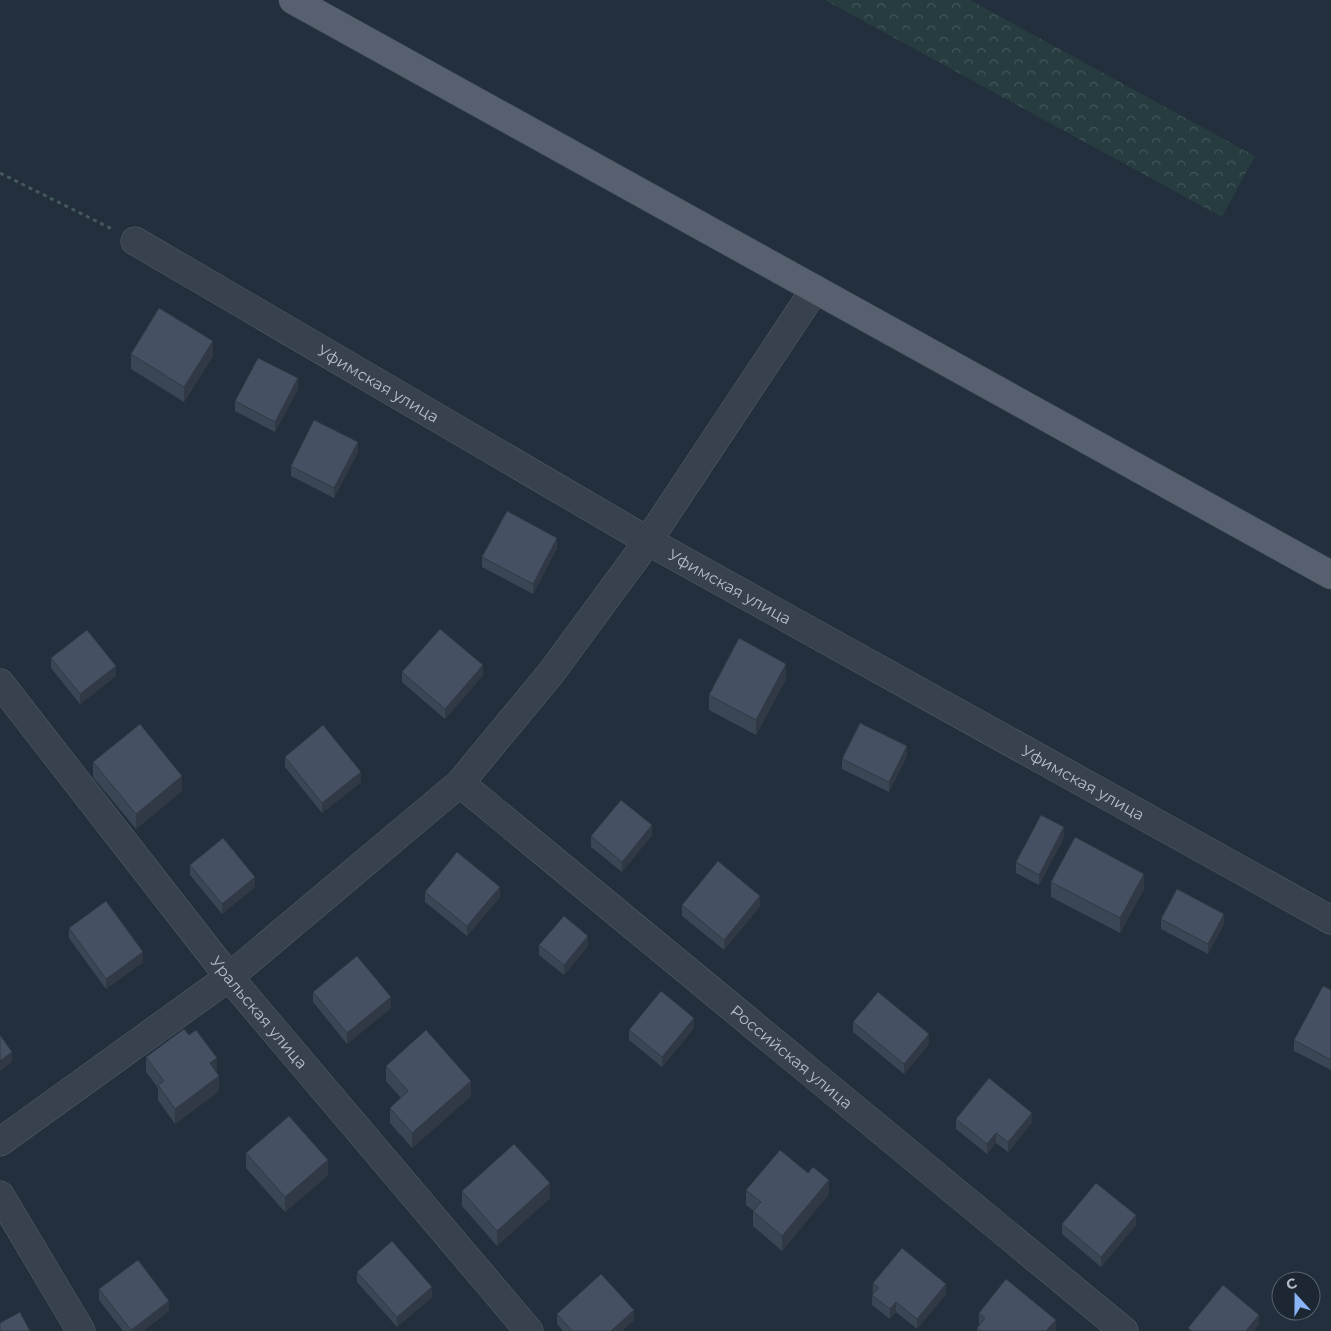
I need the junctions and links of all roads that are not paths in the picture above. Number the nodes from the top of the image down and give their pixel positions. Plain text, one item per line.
1 (293, 0) edge
2 (135, 241) road end
3 (815, 289) junction
4 (648, 541) junction
5 (1331, 574) edge
6 (0, 683) edge
7 (460, 783) junction
8 (1331, 920) edge
9 (229, 977) junction
10 (0, 1142) edge
11 (0, 1195) edge
12 (81, 1331) edge
13 (529, 1331) edge
14 (1124, 1331) edge

1 - 3 main road
2 - 4 street, Уфимская улица
3 - 4 street
3 - 5 main road
4 - 7 street
4 - 8 street, Уфимская улица
6 - 9 street, Уральская улица
7 - 9 street
7 - 14 street, Российская улица
9 - 10 street
9 - 13 street, Уральская улица
11 - 12 street

